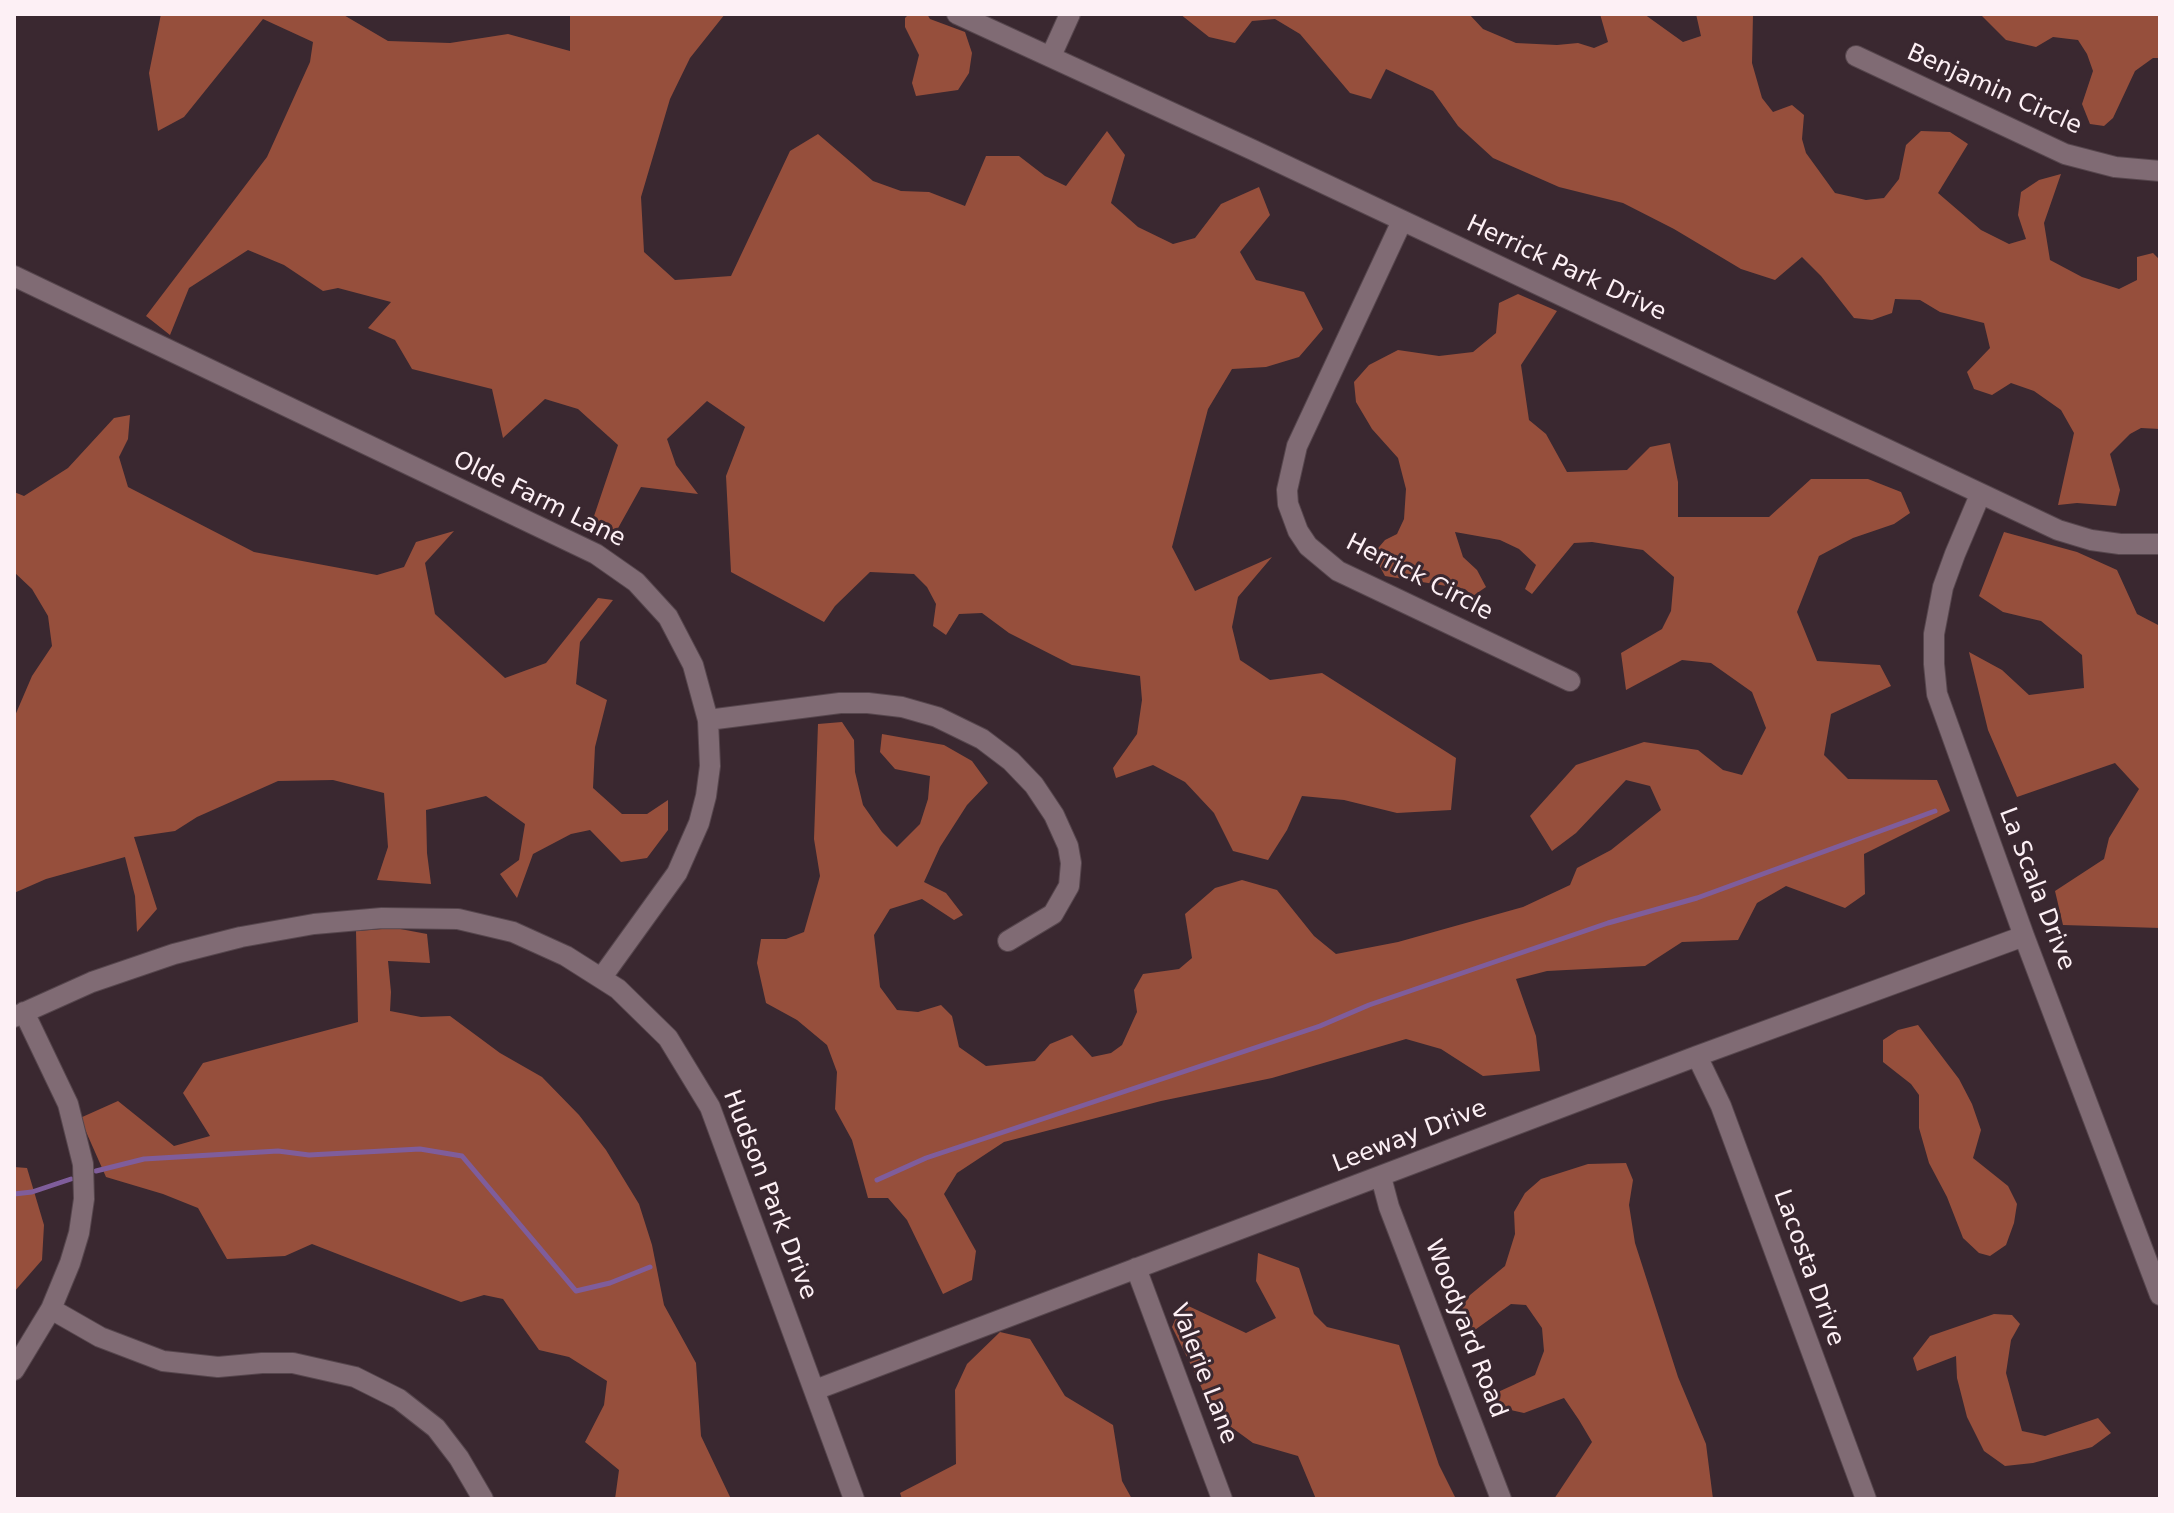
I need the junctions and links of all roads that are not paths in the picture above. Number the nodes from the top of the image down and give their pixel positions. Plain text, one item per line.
1 (957, 14) edge
2 (1070, 14) edge
3 (1051, 56) junction
4 (1856, 56) dead end
5 (2160, 171) edge
6 (1402, 221) junction
7 (14, 276) edge
8 (1980, 495) junction
9 (2160, 544) edge
10 (1570, 681) dead end
11 (708, 720) junction
12 (2024, 936) junction
13 (1008, 941) dead end
14 (602, 977) junction
15 (19, 1015) edge
16 (1697, 1056) junction
17 (1381, 1177) junction
18 (1136, 1268) junction
19 (2160, 1295) edge
20 (51, 1309) junction
21 (14, 1370) edge
22 (815, 1390) junction
23 (483, 1499) edge
24 (854, 1499) edge
25 (1222, 1499) edge
26 (1501, 1499) edge
27 (1866, 1499) edge

1 - 3 street, Herrick Park Drive
2 - 3 street
3 - 6 street, Herrick Park Drive
4 - 5 street, Benjamin Circle
6 - 8 street, Herrick Park Drive
6 - 10 street, Herrick Circle
7 - 11 street, Olde Farm Lane
8 - 9 street, Herrick Park Drive
8 - 12 street, La Scala Drive
11 - 13 street
11 - 14 street, Olde Farm Lane
12 - 16 street, Leeway Drive
12 - 19 street, La Scala Drive
14 - 15 street, Hudson Park Drive
14 - 22 street, Hudson Park Drive
15 - 20 street
16 - 17 street, Leeway Drive
16 - 27 street, Lacosta Drive
17 - 18 street, Leeway Drive
17 - 26 street, Woodyard Road
18 - 22 street, Leeway Drive
18 - 25 street, Valerie Lane
20 - 21 street
20 - 23 street
22 - 24 street, Hudson Park Drive

